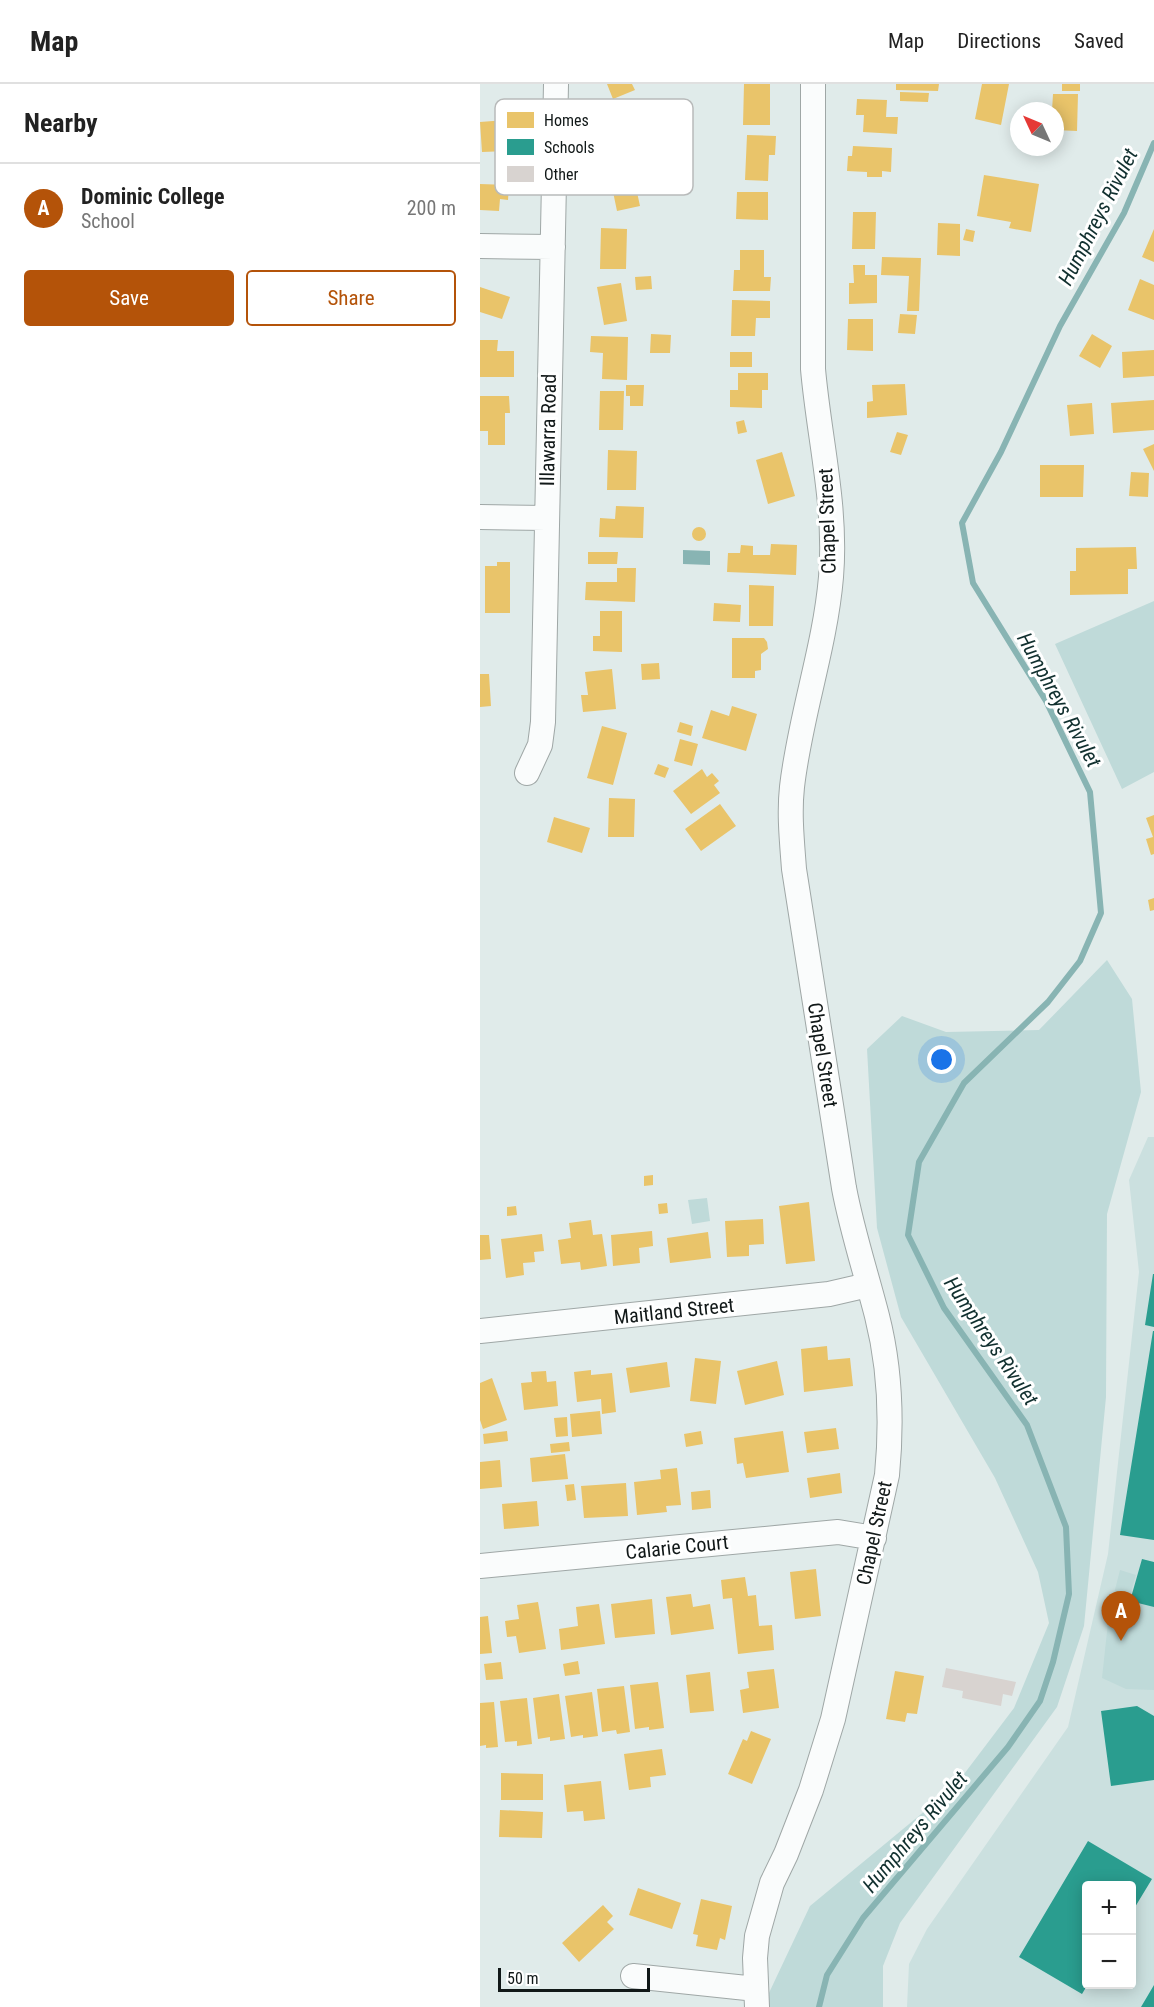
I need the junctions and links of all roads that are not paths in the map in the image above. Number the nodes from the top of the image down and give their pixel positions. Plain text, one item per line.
1 (556, 84) edge
2 (813, 84) edge
3 (556, 99) edge
4 (554, 195) edge
5 (480, 246) edge
6 (553, 248) junction
7 (480, 517) edge
8 (546, 518) junction
9 (527, 773) dead end
10 (868, 1285) junction
11 (480, 1331) edge
12 (874, 1538) junction
13 (480, 1566) edge
14 (633, 1976) dead end
15 (756, 1998) edge

1 - 3 street, Illawarra Road
2 - 10 street, Chapel Street
4 - 6 street, Illawarra Road
5 - 6 street
6 - 8 street, Illawarra Road
7 - 8 street
8 - 9 street, Illawarra Road
10 - 11 street, Maitland Street
10 - 12 street, Chapel Street
12 - 13 street, Calarie Court
12 - 15 street, Chapel Street
14 - 15 street

